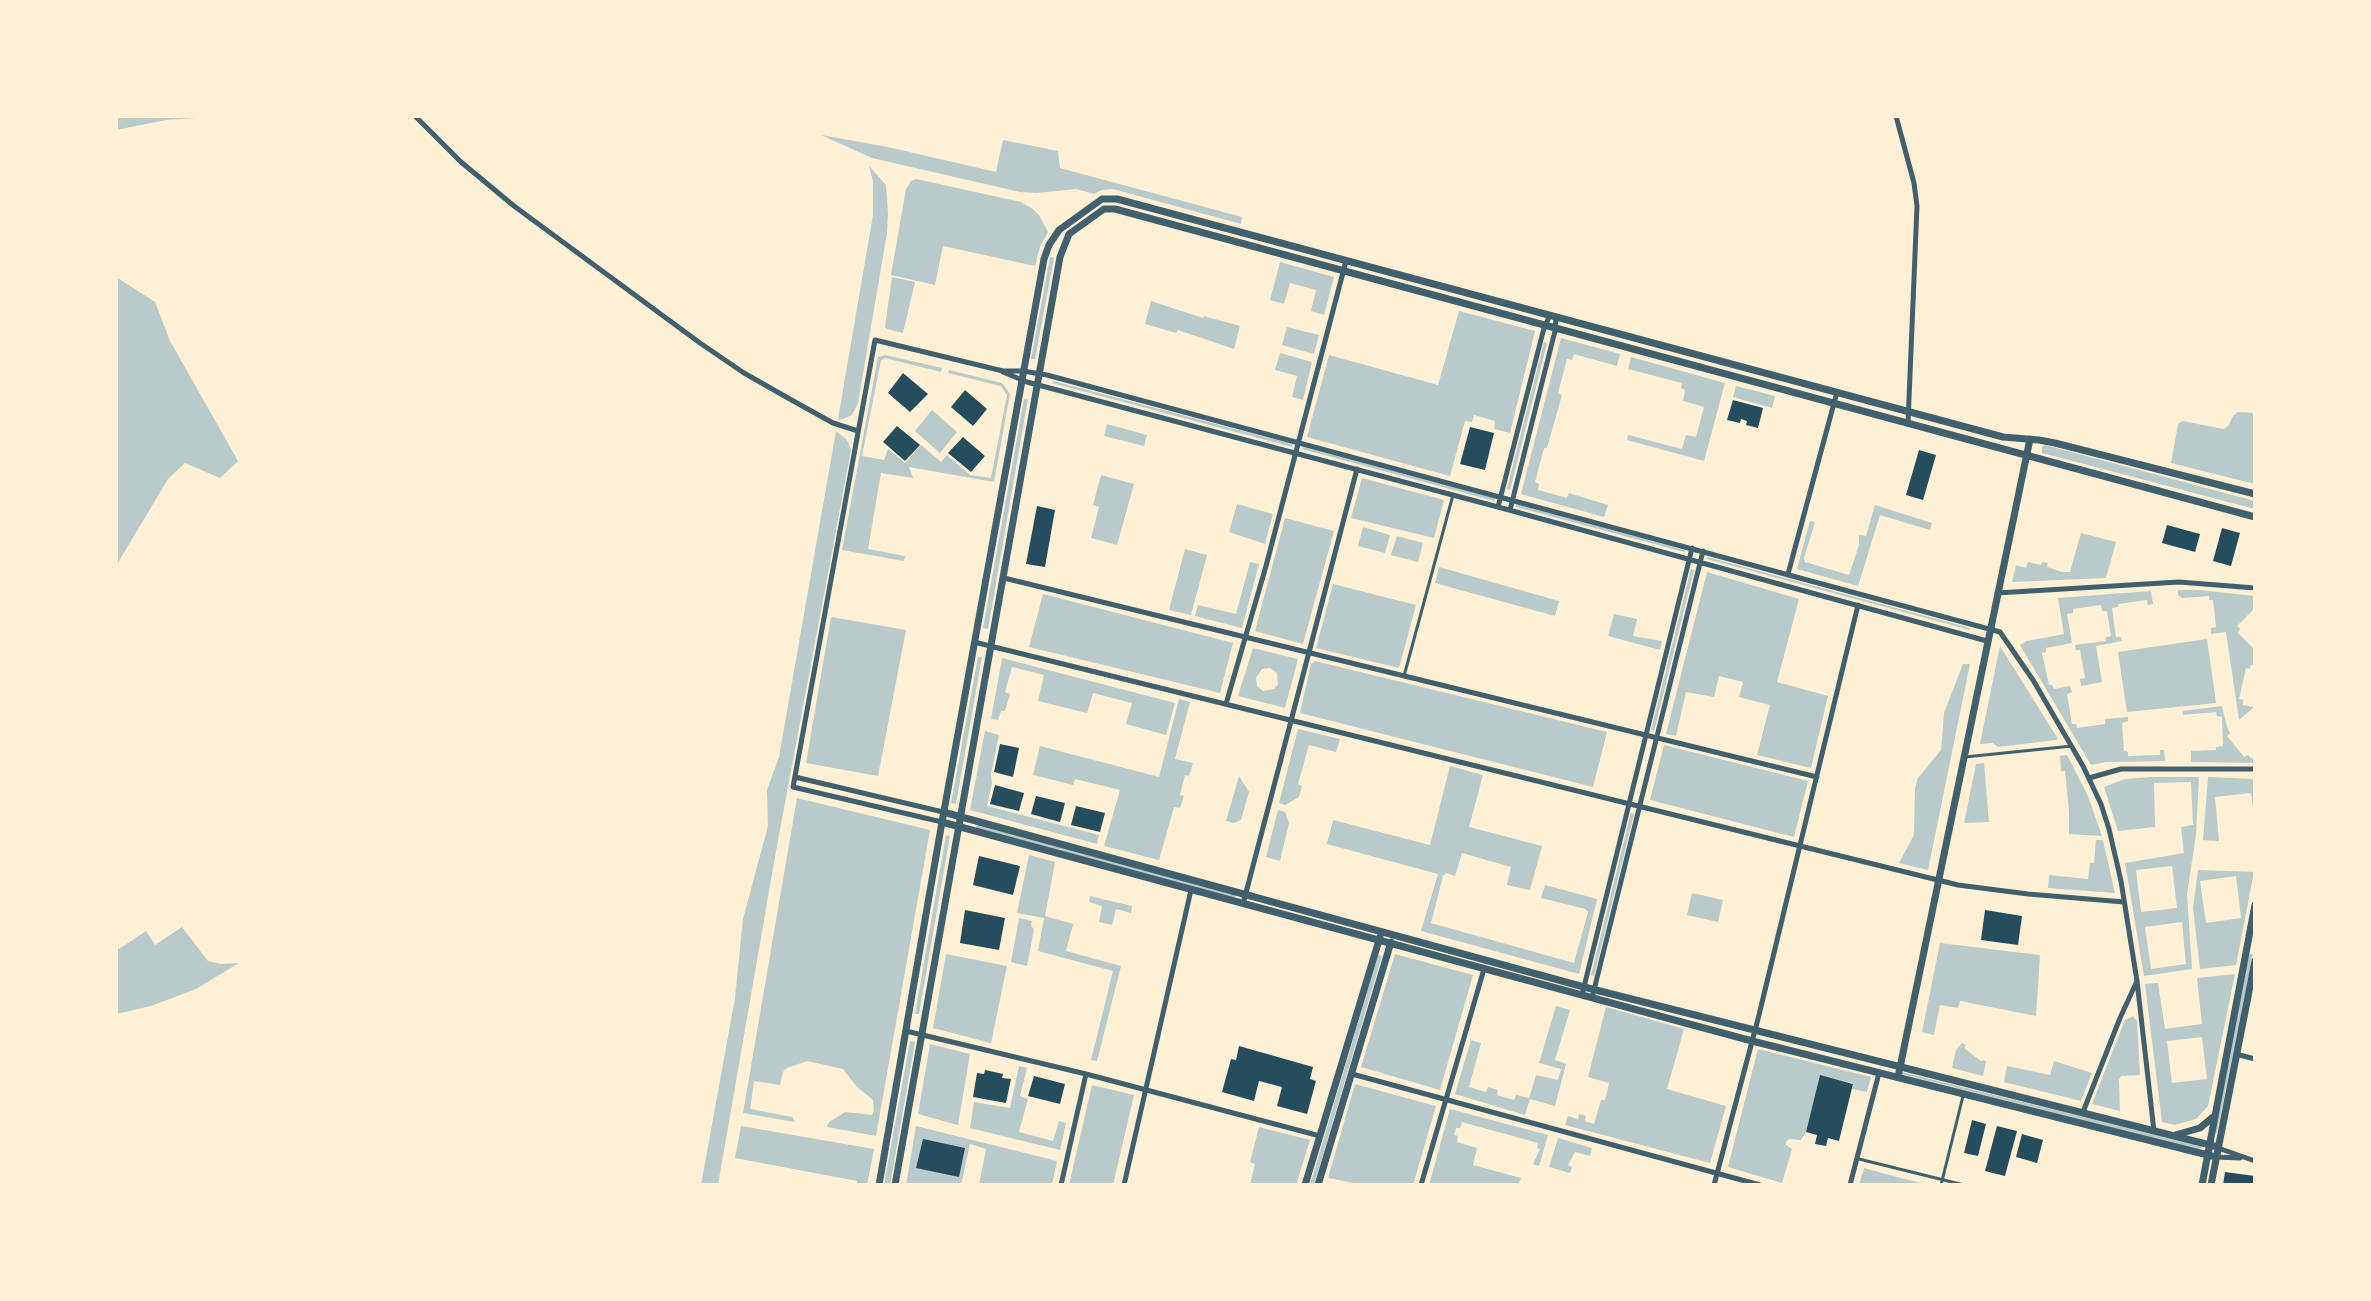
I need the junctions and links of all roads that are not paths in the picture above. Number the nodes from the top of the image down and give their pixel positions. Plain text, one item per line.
1 (415, 116) edge
2 (1896, 116) edge
3 (1055, 235) junction
4 (1064, 242) junction
5 (1346, 261) junction
6 (1343, 272) junction
7 (1553, 316) junction
8 (1545, 324) junction
9 (1556, 327) junction
10 (1003, 371) junction
11 (1023, 371) junction
12 (1039, 373) junction
13 (1021, 380) junction
14 (1037, 384) junction
15 (1837, 392) junction
16 (1834, 404) junction
17 (1909, 412) junction
18 (1908, 424) junction
19 (858, 431) junction
20 (2030, 439) junction
21 (1299, 441) junction
22 (1296, 453) junction
23 (2026, 456) junction
24 (1357, 469) junction
25 (2255, 494) edge
26 (1453, 495) junction
27 (1501, 496) junction
28 (1512, 499) junction
29 (1498, 507) junction
30 (1510, 510) junction
31 (2255, 517) edge
32 (1692, 548) junction
33 (1703, 551) junction
34 (1689, 559) junction
35 (1700, 562) junction
36 (1788, 574) junction
37 (1004, 578) junction
38 (2255, 588) edge
39 (1997, 593) junction
40 (1858, 605) junction
41 (1990, 628) junction
42 (1246, 637) junction
43 (1987, 641) junction
44 (974, 642) junction
45 (991, 646) junction
46 (1308, 652) junction
47 (1404, 676) junction
48 (1226, 704) junction
49 (1290, 720) junction
50 (1646, 735) junction
51 (1657, 738) junction
52 (2072, 746) junction
53 (1964, 757) junction
54 (2255, 769) edge
55 (795, 777) junction
56 (1817, 777) junction
57 (2089, 778) junction
58 (1629, 804) junction
59 (1640, 806) junction
60 (943, 812) junction
61 (960, 816) junction
62 (942, 822) junction
63 (958, 826) junction
64 (1800, 846) junction
65 (1938, 880) junction
66 (1191, 890) junction
67 (1246, 893) junction
68 (2124, 902) junction
69 (1243, 904) junction
70 (2255, 905) edge
71 (1382, 931) junction
72 (1393, 934) junction
73 (1379, 941) junction
74 (1390, 944) junction
75 (2251, 949) edge
76 (2255, 961) edge
77 (1484, 969) junction
78 (2137, 981) junction
79 (1583, 991) junction
80 (1593, 994) junction
81 (906, 1031) junction
82 (1755, 1031) junction
83 (922, 1034) junction
84 (1752, 1041) junction
85 (2236, 1054) junction
86 (2255, 1059) edge
87 (1899, 1067) junction
88 (1879, 1073) junction
89 (1086, 1074) junction
90 (1352, 1074) junction
91 (1897, 1078) junction
92 (1146, 1090) junction
93 (1964, 1094) junction
94 (1445, 1100) junction
95 (2083, 1112) junction
96 (2214, 1115) junction
97 (2154, 1131) junction
98 (2172, 1135) junction
99 (1320, 1136) junction
100 (2213, 1146) junction
101 (2206, 1155) junction
102 (2216, 1157) junction
103 (1857, 1159) junction
104 (2254, 1160) edge
105 (1717, 1174) junction
106 (1942, 1182) edge
107 (879, 1185) edge
108 (895, 1185) edge
109 (1061, 1185) edge
110 (1124, 1185) edge
111 (1305, 1185) edge
112 (1318, 1185) edge
113 (1421, 1185) edge
114 (1714, 1185) edge
115 (1760, 1185) edge
116 (1850, 1185) edge
117 (1964, 1185) edge
118 (2202, 1185) edge
119 (2211, 1185) edge

1 - 19 street
2 - 17 street
3 - 4 street
3 - 5 street
3 - 11 street
4 - 6 street
4 - 12 street
5 - 6 street
5 - 7 street
6 - 8 street
6 - 21 street
7 - 8 street
7 - 9 street
7 - 15 street
8 - 9 street
8 - 27 street
9 - 16 street
9 - 28 street
10 - 11 street
10 - 13 street
10 - 19 street
11 - 12 street
11 - 13 street
12 - 14 street
12 - 21 street
13 - 14 street
13 - 44 street
14 - 22 street
14 - 37 street
15 - 16 street
15 - 17 street
16 - 18 street
16 - 36 street
17 - 18 street
17 - 20 street
18 - 23 street
19 - 55 street
20 - 23 street
20 - 25 street
21 - 22 street
21 - 27 street
22 - 24 street
22 - 42 street
23 - 31 street
23 - 39 street
24 - 26 street
24 - 46 street
26 - 29 street
26 - 47 lane
27 - 28 street
27 - 29 street
28 - 30 street
28 - 32 street
29 - 30 street
30 - 34 street
32 - 33 street
32 - 34 street
33 - 35 street
33 - 36 street
34 - 35 street
34 - 50 street
35 - 40 street
35 - 51 street
36 - 41 street
37 - 42 street
37 - 45 street
38 - 39 street
39 - 41 street
40 - 43 street
40 - 56 street
41 - 43 street
41 - 52 street
42 - 46 street
42 - 48 street
43 - 53 street
44 - 45 street
44 - 60 street
45 - 48 street
45 - 61 street
46 - 47 street
46 - 49 street
47 - 50 street
48 - 49 street
49 - 58 street
49 - 67 street
50 - 51 street
50 - 58 street
51 - 56 street
51 - 59 street
52 - 53 lane
52 - 57 street
53 - 65 street
54 - 57 street
55 - 60 street
55 - 62 street
56 - 64 street
57 - 68 street
58 - 59 street
58 - 79 street
59 - 64 street
59 - 80 street
60 - 61 street
60 - 62 street
61 - 63 street
61 - 67 street
62 - 63 street
62 - 81 street
63 - 66 street
63 - 83 street
64 - 65 street
64 - 82 street
65 - 68 street
65 - 87 street
66 - 69 street
66 - 92 street
67 - 69 street
67 - 71 street
68 - 78 street
69 - 73 street
70 - 75 street
71 - 72 street
71 - 73 street
72 - 74 street
72 - 79 street
73 - 74 street
73 - 99 street
74 - 77 street
74 - 90 street
75 - 96 street
76 - 85 street
77 - 79 street
77 - 94 street
78 - 95 street
78 - 97 street
79 - 80 street
80 - 82 street
80 - 84 street
81 - 83 street
81 - 107 street
82 - 84 street
82 - 87 street
83 - 89 street
83 - 108 street
84 - 88 street
84 - 105 street
85 - 86 street
85 - 100 street
87 - 91 street
87 - 95 street
88 - 91 street
88 - 103 street
89 - 92 street
89 - 109 street
90 - 94 street
90 - 112 street
91 - 93 street
92 - 99 street
92 - 110 street
93 - 101 street
93 - 106 lane
94 - 105 street
94 - 113 street
95 - 97 street
96 - 98 street
96 - 100 street
97 - 98 street
98 - 100 street
99 - 111 street
100 - 101 street
100 - 102 street
100 - 104 street
101 - 102 street
101 - 118 street
102 - 104 street
102 - 119 street
103 - 106 lane
103 - 116 street
105 - 114 street
105 - 115 street
106 - 117 lane

